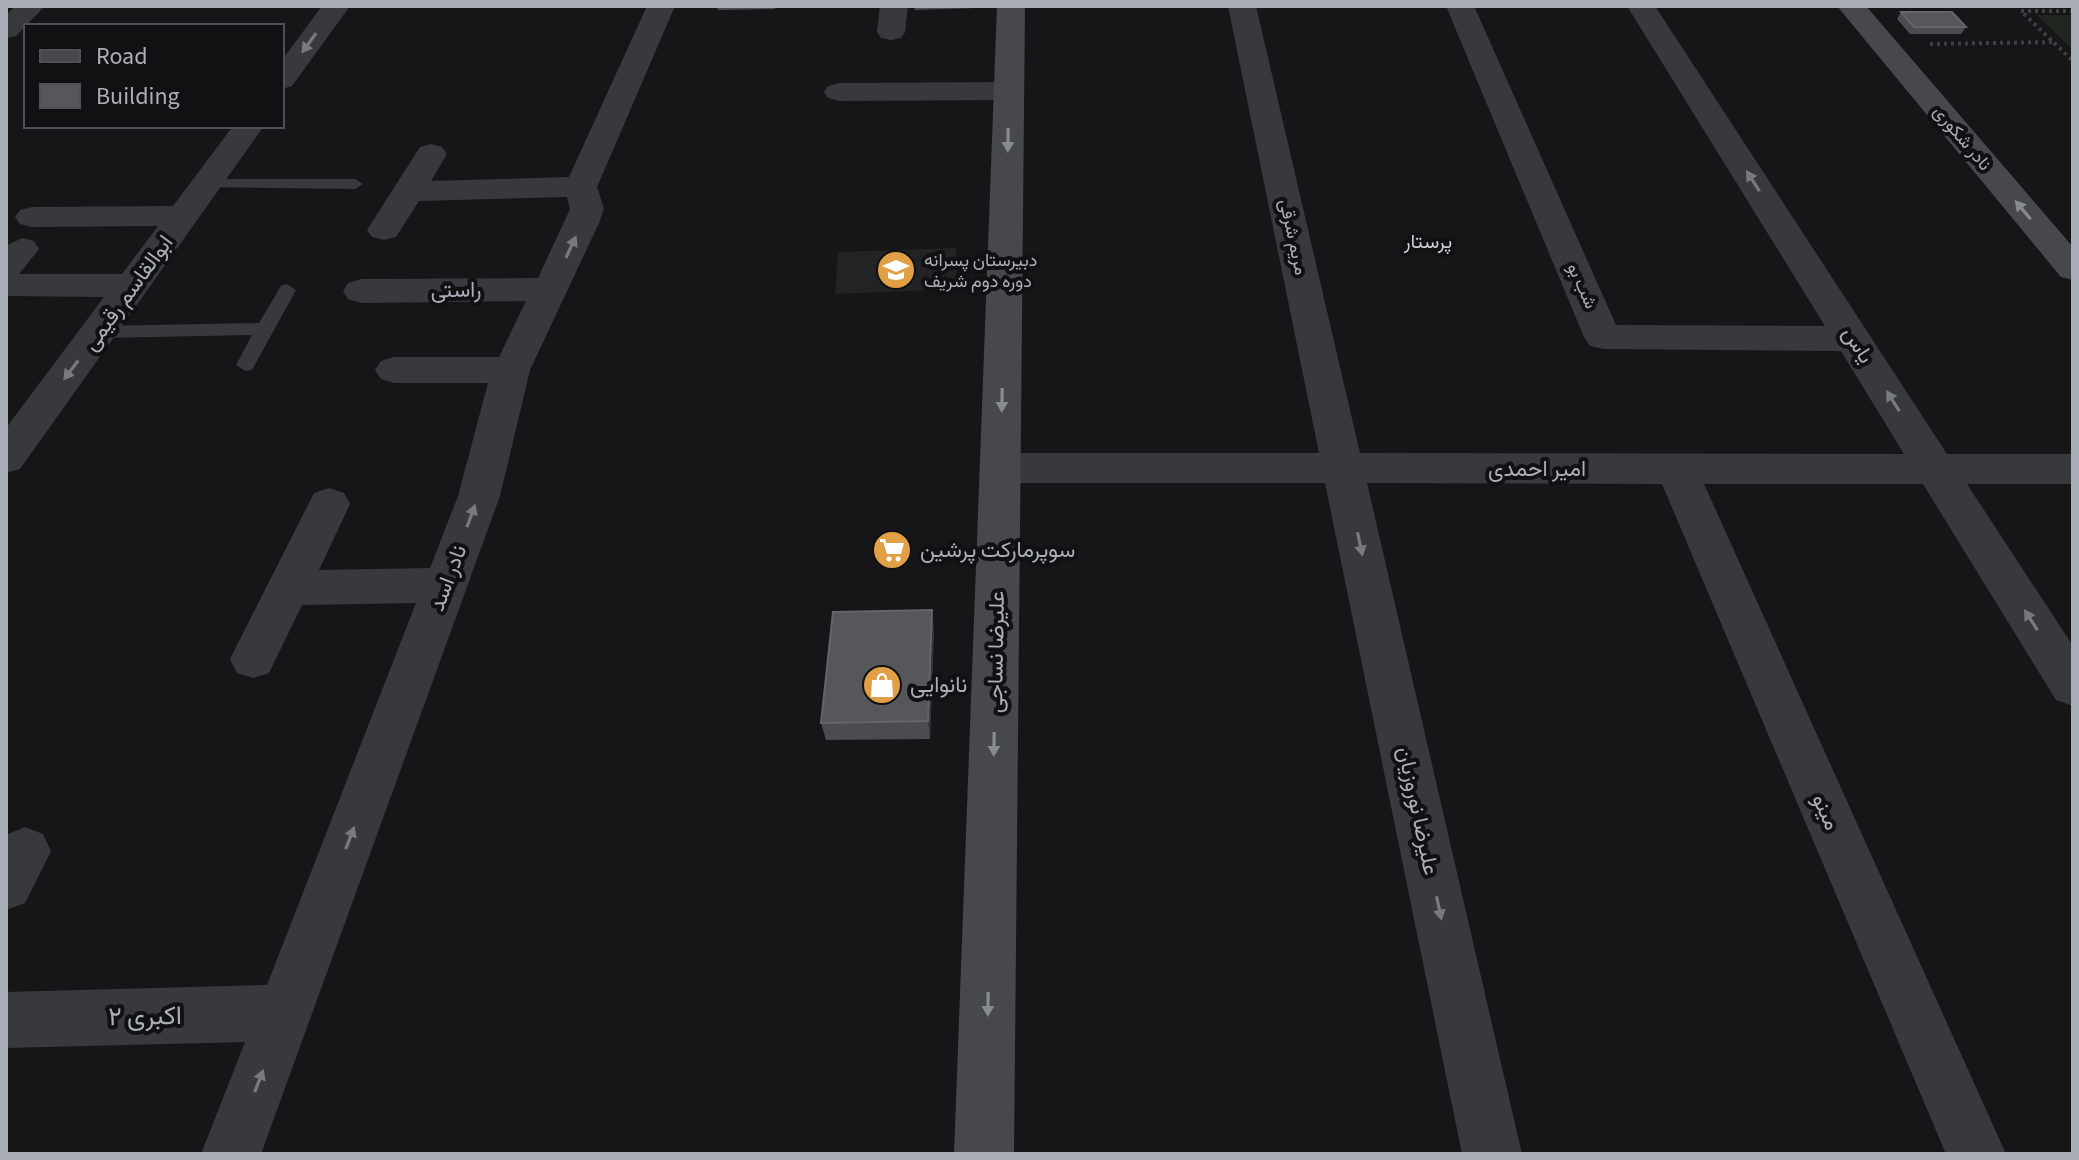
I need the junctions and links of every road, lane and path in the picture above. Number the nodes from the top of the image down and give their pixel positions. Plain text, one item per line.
1 (31, 6) edge
2 (336, 6) edge
3 (661, 6) edge
4 (1011, 6) edge
5 (1242, 6) edge
6 (1460, 6) edge
7 (1641, 6) edge
8 (1851, 6) edge
9 (2073, 11) edge
10 (6, 30) edge
11 (2053, 42) junction
12 (1883, 44) junction
13 (2073, 61) edge
14 (284, 76) edge
15 (1009, 91) junction
16 (839, 92) dead end
17 (248, 128) edge
18 (431, 154) dead end
19 (208, 184) junction
20 (355, 184) dead end
21 (581, 187) junction
22 (408, 191) junction
23 (184, 216) junction
24 (384, 230) dead end
25 (20, 244) edge
26 (2073, 269) edge
27 (6, 285) edge
28 (133, 286) junction
29 (551, 289) junction
30 (287, 290) dead end
31 (361, 291) dead end
32 (265, 329) junction
33 (100, 332) junction
34 (1854, 339) junction
35 (245, 365) dead end
36 (394, 370) dead end
37 (511, 370) junction
38 (6, 458) edge
39 (1001, 468) junction
40 (1344, 468) junction
41 (1935, 469) junction
42 (2073, 469) edge
43 (1677, 470) junction
44 (329, 504) dead end
45 (445, 585) junction
46 (288, 588) junction
47 (253, 659) dead end
48 (2073, 686) edge
49 (284, 1013) junction
50 (6, 1020) edge
51 (231, 1154) edge
52 (984, 1154) edge
53 (1492, 1154) edge
54 (1976, 1154) edge

1 - 10 street
2 -> 14 street
3 - 21 street, نادر اسد
4 - 15 street, علیرضا نساجی
5 - 40 street, مریم شرقی
6 - 34 street, شب بو
34 -> 7 street, یاس
8 - 12 street, نادر شکوری
9 - 11 path
11 - 12 path
11 - 13 path
26 -> 12 street, نادر شکوری
15 - 16 street
15 -> 39 street, علیرضا نساجی
17 - 19 street, ابوالقاسم رقیمی
18 - 22 street
19 - 20 lane
19 - 23 street, ابوالقاسم رقیمی
21 - 22 street
29 -> 21 street, نادر اسد
22 - 24 street
23 - 25 street
23 - 28 street, ابوالقاسم رقیمی
27 - 28 street
28 - 33 street, ابوالقاسم رقیمی
29 - 31 street, راستی
29 - 37 street, نادر اسد
30 - 32 lane
32 - 33 lane
32 - 35 lane
33 -> 38 street, ابوالقاسم رقیمی
41 -> 34 street, یاس
36 - 37 street
45 -> 37 street, نادر اسد
39 - 40 street, امیر احمدی
39 -> 52 street, علیرضا نساجی
40 - 43 street, امیر احمدی
40 -> 53 street, علیرضا نوروزیان
41 - 42 street, امیر احمدی
41 - 43 street, امیر احمدی
48 -> 41 street, یاس
43 - 54 street, مینو
44 - 46 street
45 - 46 street
49 -> 45 street, نادر اسد
46 - 47 street
49 - 50 street, اکبری ۲
51 -> 49 street, نادر اسد

